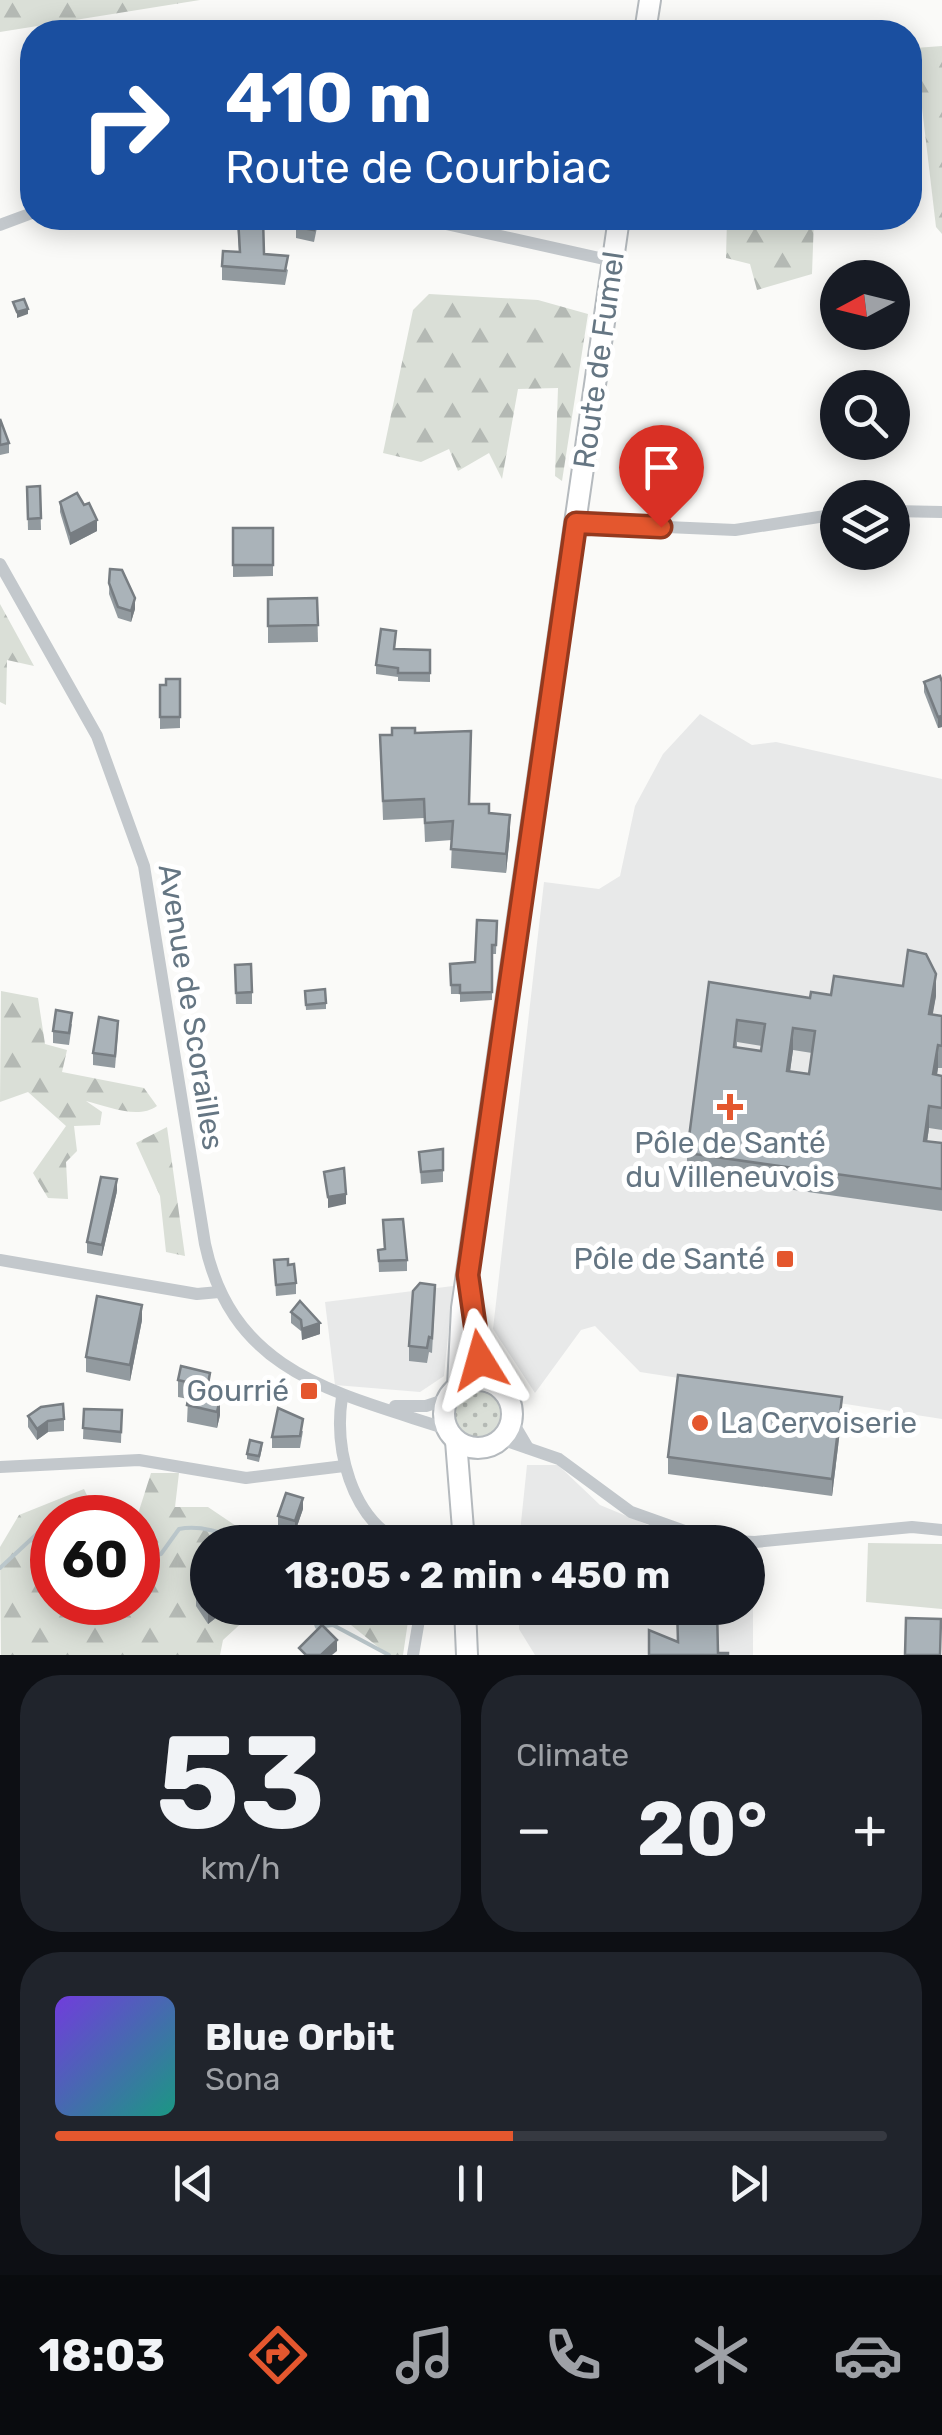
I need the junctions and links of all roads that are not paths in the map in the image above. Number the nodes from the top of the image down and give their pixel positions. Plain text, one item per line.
1 (474, 230) edge
2 (617, 230) edge
3 (613, 261) junction
4 (910, 511) edge
5 (942, 512) edge
6 (820, 517) edge
7 (576, 523) junction
8 (0, 564) edge
9 (0, 1260) edge
10 (468, 1275) junction
11 (219, 1292) junction
12 (490, 1382) junction
13 (452, 1393) junction
14 (342, 1397) junction
15 (372, 1404) junction
16 (511, 1419) junction
17 (451, 1435) junction
18 (493, 1444) junction
19 (528, 1448) junction
20 (344, 1466) junction
21 (0, 1467) edge
22 (375, 1525) edge
23 (463, 1525) edge
24 (467, 1525) edge
25 (942, 1530) edge
26 (417, 1625) edge
27 (466, 1625) edge
28 (413, 1655) edge
29 (467, 1655) edge

1 - 3 street
2 - 3 main road, Route de Fumel
3 - 7 main road, Route de Fumel
4 - 5 street
6 - 7 street
7 - 10 main road, Route de Fumel
8 - 11 street, Avenue de Scorailles
9 - 11 street
10 - 12 main road, Route de Fumel
10 - 13 main road, Route de Fumel
11 - 14 street, Avenue de Scorailles
12 - 13 main road
12 - 16 main road
13 - 15 street, Avenue de Scorailles
13 - 17 main road
14 - 15 street, Avenue de Scorailles
14 - 20 street
15 - 17 street, Avenue de Scorailles
16 - 18 main road
16 - 19 street
17 - 18 main road
17 - 23 main road
18 - 19 street
18 - 24 main road
19 - 25 street
20 - 21 street
20 - 22 street
26 - 28 street
27 - 29 main road

